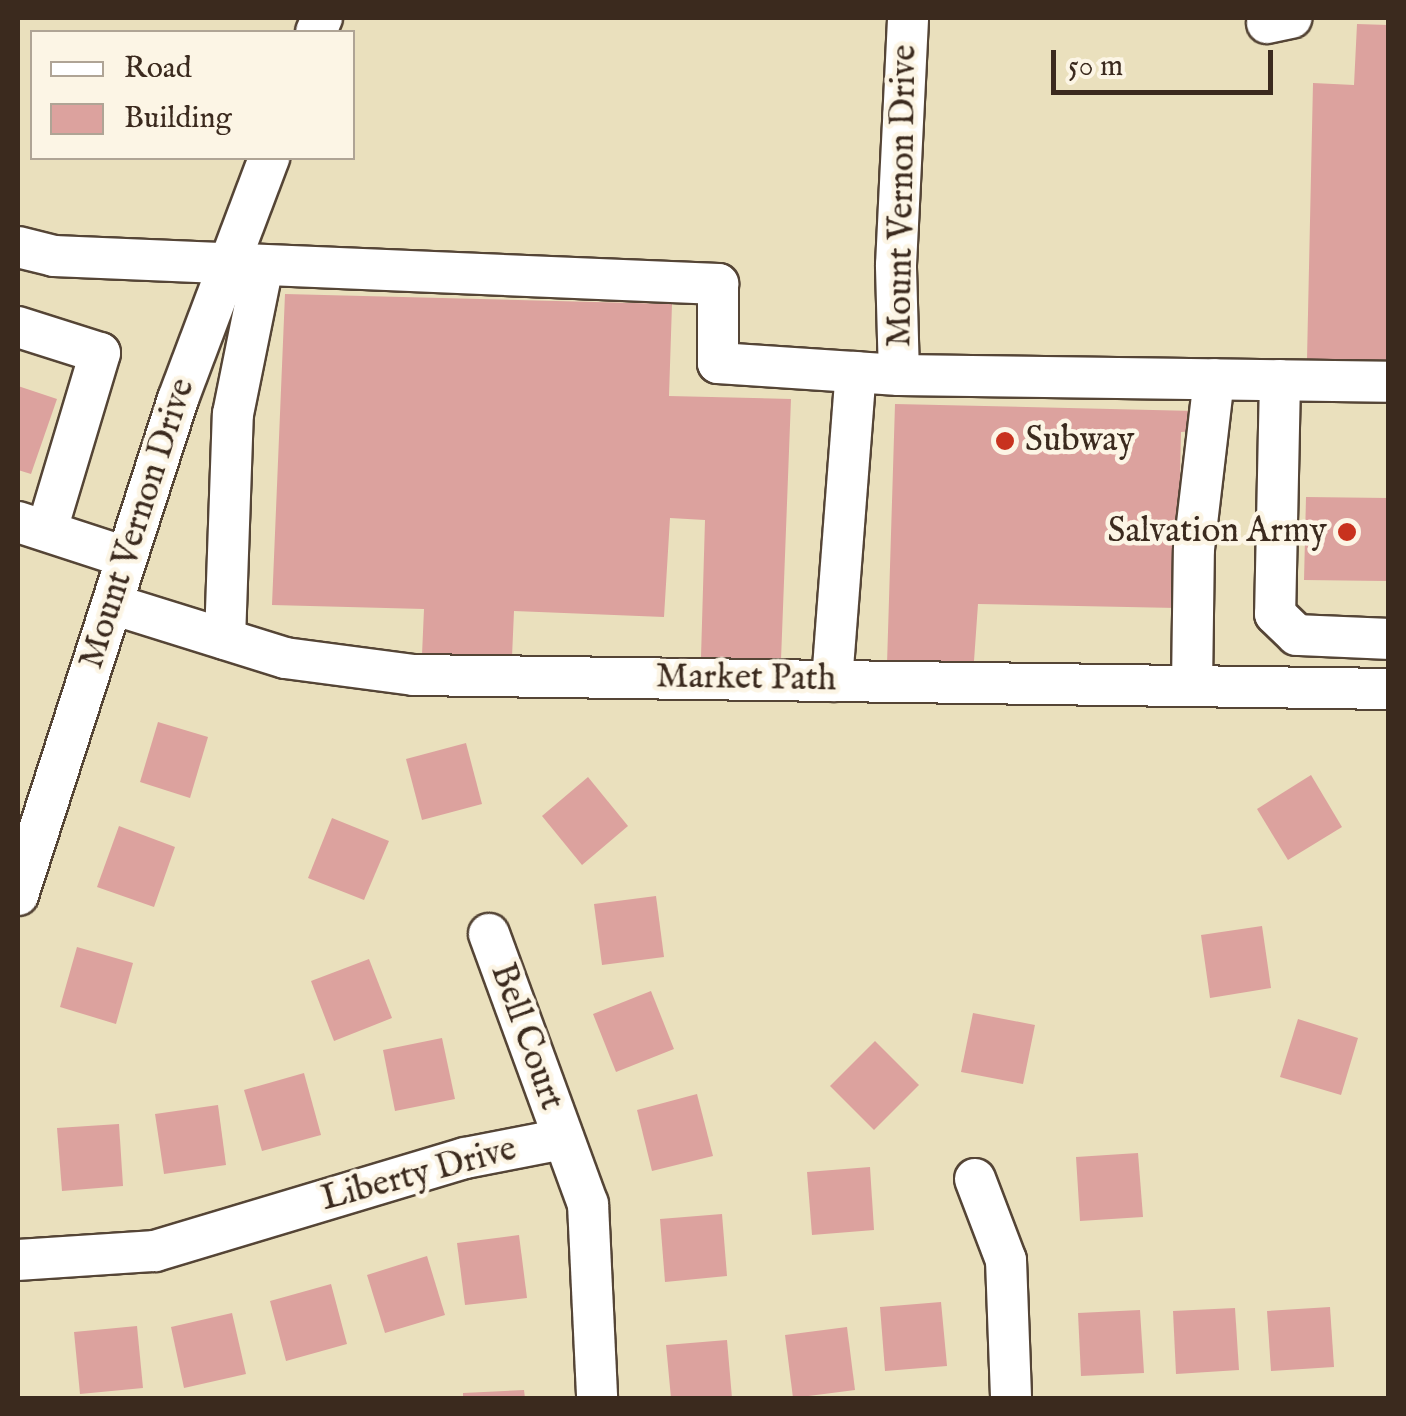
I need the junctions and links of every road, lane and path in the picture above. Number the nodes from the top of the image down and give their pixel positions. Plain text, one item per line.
1 (908, 18) edge
2 (269, 160) edge
3 (18, 250) edge
4 (246, 265) junction
5 (18, 328) edge
6 (856, 372) junction
7 (899, 375) junction
8 (1214, 379) junction
9 (1280, 380) junction
10 (1388, 382) edge
11 (32, 526) edge
12 (125, 557) junction
13 (112, 604) junction
14 (225, 639) junction
15 (1388, 639) edge
16 (832, 680) junction
17 (1192, 686) junction
18 (1388, 689) edge
19 (32, 791) edge
20 (18, 895) edge
21 (489, 934) dead end
22 (562, 1140) junction
23 (975, 1179) dead end
24 (18, 1260) edge
25 (597, 1398) edge
26 (1011, 1398) edge

1 - 7 street, Mount Vernon Drive
2 - 4 street, Mount Vernon Drive
3 - 4 street
4 - 6 street
4 - 12 street, Mount Vernon Drive
4 - 14 street
5 - 11 street
6 - 7 street
6 - 16 street
7 - 8 street
8 - 9 street
8 - 17 street
9 - 10 street
9 - 15 street
11 - 12 street
12 - 13 street, Mount Vernon Drive
13 - 14 street, Market Path
13 - 19 street, Mount Vernon Drive
14 - 16 street, Market Path
16 - 17 street, Market Path
17 - 18 street, Market Path
19 - 20 street, Mount Vernon Drive
21 - 22 street, Bell Court
22 - 24 street, Liberty Drive
22 - 25 street, Liberty Drive
23 - 26 street

